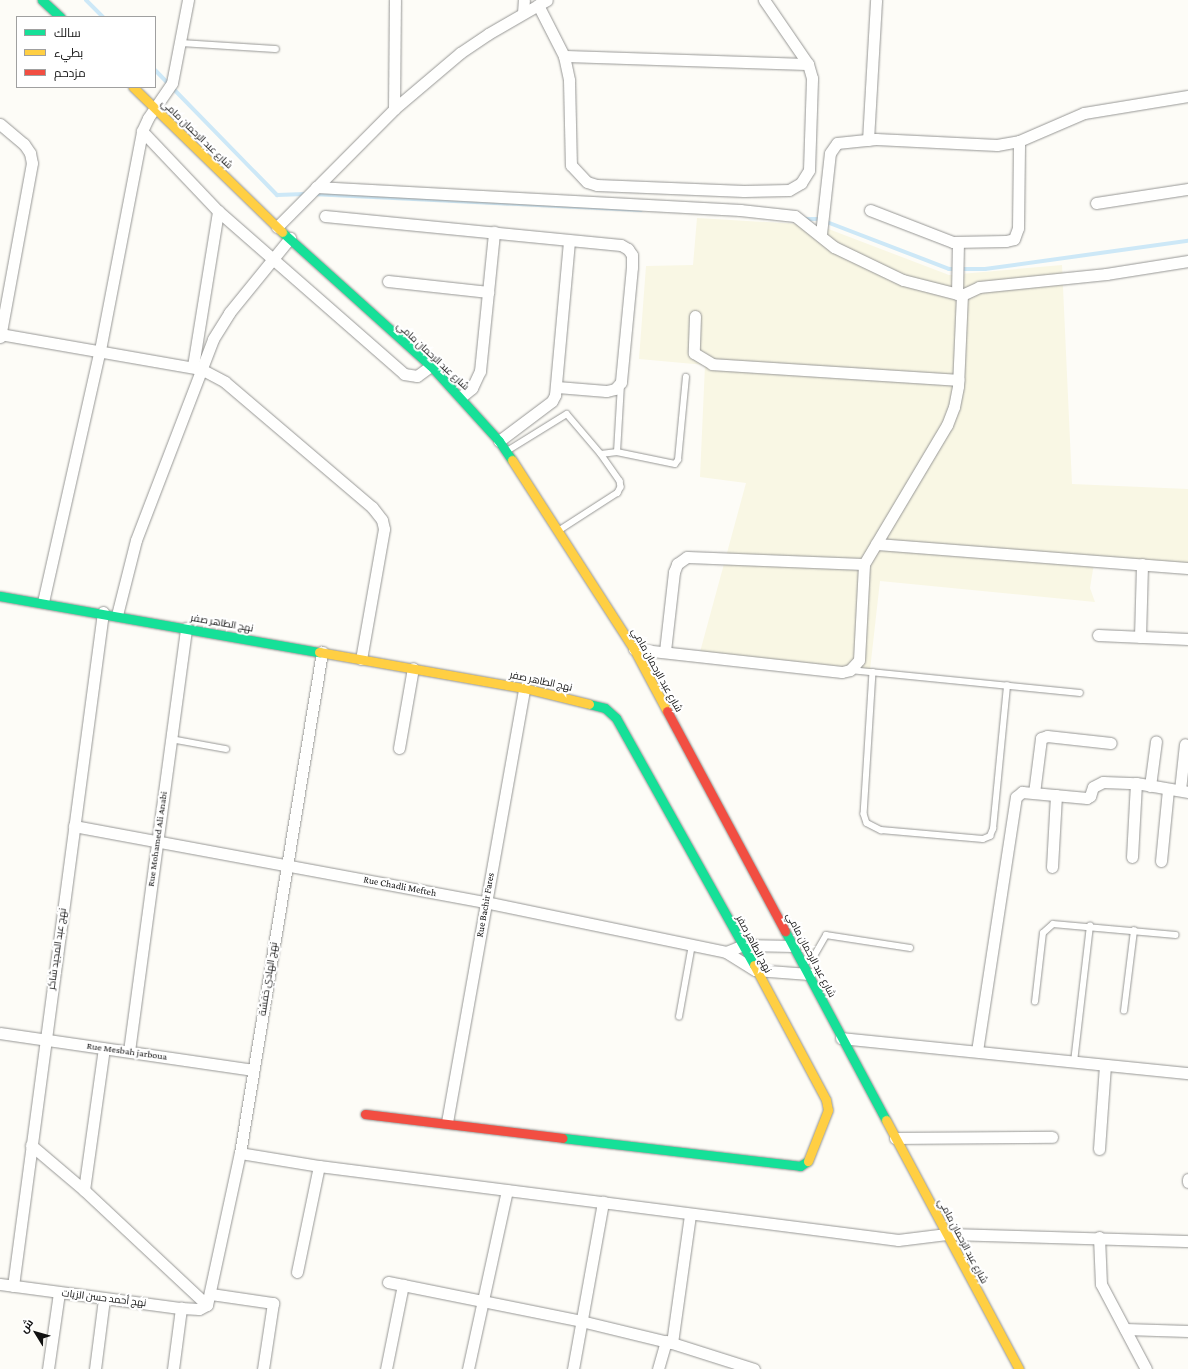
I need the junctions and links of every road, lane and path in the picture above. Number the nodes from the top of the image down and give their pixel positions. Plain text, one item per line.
1 (42, 0) edge
2 (188, 0) edge
3 (395, 0) edge
4 (524, 0) edge
5 (764, 0) edge
6 (876, 0) edge
7 (542, 2) edge
8 (523, 13) junction
9 (59, 16) edge
10 (180, 43) junction
11 (276, 49) dead end
12 (564, 56) junction
13 (808, 64) junction
14 (134, 88) edge
15 (1188, 96) edge
16 (155, 108) junction
17 (394, 109) junction
18 (0, 124) edge
19 (142, 131) junction
20 (868, 140) junction
21 (1019, 141) junction
22 (316, 187) junction
23 (1188, 189) edge
24 (1096, 203) dead end
25 (870, 210) dead end
26 (218, 212) junction
27 (325, 216) dead end
28 (277, 227) junction
29 (494, 232) junction
30 (821, 234) junction
31 (290, 238) junction
32 (569, 241) junction
33 (958, 242) junction
34 (273, 260) junction
35 (1188, 261) edge
36 (388, 281) dead end
37 (488, 292) junction
38 (959, 295) junction
39 (695, 316) dead end
40 (0, 335) edge
41 (100, 350) junction
42 (431, 366) junction
43 (197, 367) junction
44 (686, 377) dead end
45 (958, 380) junction
46 (621, 382) junction
47 (557, 388) junction
48 (461, 397) junction
49 (498, 441) junction
50 (506, 452) junction
51 (617, 452) junction
52 (602, 454) junction
53 (559, 531) junction
54 (876, 544) junction
55 (864, 564) junction
56 (1142, 564) junction
57 (1188, 568) edge
58 (0, 596) edge
59 (43, 602) junction
60 (103, 612) junction
61 (117, 615) junction
62 (186, 628) junction
63 (1098, 634) dead end
64 (1140, 637) junction
65 (1188, 639) edge
66 (634, 649) junction
67 (665, 651) junction
68 (322, 652) junction
69 (361, 659) junction
70 (413, 668) junction
71 (850, 670) junction
72 (873, 672) junction
73 (1007, 686) junction
74 (524, 688) junction
75 (1080, 693) dead end
76 (171, 739) junction
77 (1156, 741) dead end
78 (1111, 743) dead end
79 (1185, 744) dead end
80 (399, 748) dead end
81 (226, 749) dead end
82 (1136, 783) junction
83 (1150, 786) junction
84 (1168, 788) junction
85 (1184, 791) edge
86 (1034, 793) junction
87 (1056, 795) junction
88 (74, 826) junction
89 (157, 842) junction
90 (1132, 857) dead end
91 (1161, 861) dead end
92 (287, 864) junction
93 (1052, 867) dead end
94 (485, 902) junction
95 (1090, 926) junction
96 (1134, 932) junction
97 (1176, 935) dead end
98 (692, 945) junction
99 (743, 945) junction
100 (794, 946) junction
101 (910, 948) dead end
102 (726, 952) junction
103 (807, 969) junction
104 (755, 970) junction
105 (1035, 1002) dead end
106 (1124, 1011) dead end
107 (679, 1017) dead end
108 (0, 1033) edge
109 (841, 1038) junction
110 (45, 1039) junction
111 (104, 1048) junction
112 (129, 1051) junction
113 (977, 1051) junction
114 (1074, 1062) junction
115 (1105, 1065) junction
116 (253, 1070) junction
117 (1188, 1073) edge
118 (364, 1114) dead end
119 (447, 1122) junction
120 (1052, 1137) dead end
121 (895, 1138) junction
122 (31, 1145) junction
123 (1099, 1149) dead end
124 (240, 1153) junction
125 (319, 1166) junction
126 (84, 1190) junction
127 (507, 1190) junction
128 (603, 1202) junction
129 (690, 1215) junction
130 (947, 1234) junction
131 (1099, 1237) junction
132 (1188, 1240) edge
133 (297, 1272) dead end
134 (388, 1282) dead end
135 (0, 1284) edge
136 (403, 1285) junction
137 (13, 1286) junction
138 (59, 1293) junction
139 (211, 1294) junction
140 (104, 1299) junction
141 (482, 1301) junction
142 (207, 1304) junction
143 (181, 1308) junction
144 (581, 1321) junction
145 (1125, 1329) junction
146 (1188, 1331) edge
147 (669, 1342) junction
148 (48, 1369) edge
149 (95, 1369) edge
150 (173, 1369) edge
151 (263, 1369) edge
152 (386, 1369) edge
153 (468, 1369) edge
154 (573, 1369) edge
155 (658, 1369) edge
156 (754, 1369) edge
157 (1019, 1369) edge
158 (1146, 1369) edge

1 - 9 street
2 - 10 street
3 - 17 street
4 - 8 street
5 - 13 street
6 - 20 street
7 - 8 street
7 - 12 street
8 - 17 street
10 - 11 lane
10 - 16 street
12 - 13 street
12 - 13 street
14 - 16 street, شارع عبد الرحمان مامي
15 - 21 street
16 - 19 street
16 - 28 street, شارع عبد الرحمان مامي
17 - 22 street
18 - 40 street
19 - 26 street
19 - 41 street
20 - 21 street
20 - 30 street
21 - 33 street
22 - 28 street
22 - 30 street
23 - 24 street
25 - 33 street
26 - 34 street
26 - 43 street
27 - 29 street
28 - 31 street, شارع عبد الرحمان مامي
29 - 32 street
29 - 37 street
30 - 38 street
31 - 34 street
31 - 42 street, شارع عبد الرحمان مامي
32 - 46 street
32 - 47 street
33 - 38 street
34 - 42 street
34 - 43 street
35 - 38 street
36 - 37 street
37 - 48 street
38 - 45 street
39 - 45 street
40 - 41 street
41 - 43 street
41 - 59 street
42 - 48 street, شارع عبد الرحمان مامي
43 - 61 street
43 - 69 street
44 - 51 lane
45 - 54 street
46 - 47 street
46 - 51 lane
47 - 49 street
48 - 49 street, شارع عبد الرحمان مامي
49 - 50 street, شارع عبد الرحمان مامي
50 - 52 lane
50 - 53 street, شارع عبد الرحمان مامي
51 - 52 lane
52 - 53 lane
53 - 66 street, شارع عبد الرحمان مامي
54 - 55 street
54 - 56 street
55 - 67 street
55 - 71 street
56 - 57 street
56 - 64 street
58 - 59 street, نهج الطاهر صفر
59 - 60 street, نهج الطاهر صفر
60 - 61 street, نهج الطاهر صفر
60 - 88 street, نهج عبد المجيد شاكر
61 - 62 street, نهج الطاهر صفر
62 - 68 street, نهج الطاهر صفر
62 - 76 street, Rue Mohamed Ali Anabi
63 - 64 street
64 - 65 street
66 - 67 street
66 - 100 street, شارع عبد الرحمان مامي
67 - 71 street
68 - 69 street, نهج الطاهر صفر
68 - 92 street, نهج الهادي خفشة
69 - 70 street, نهج الطاهر صفر
70 - 74 street, نهج الطاهر صفر
70 - 80 street
71 - 72 lane
72 - 73 lane
72 - 73 lane
73 - 75 lane
74 - 94 street, Rue Bachir Fares
74 - 99 street, نهج الطاهر صفر
76 - 81 lane
76 - 89 street, Rue Mohamed Ali Anabi
77 - 83 street
78 - 86 street
79 - 85 street
82 - 83 street
82 - 87 street
82 - 90 street
83 - 84 street
84 - 85 street
84 - 91 street
86 - 87 street
86 - 113 street
87 - 93 street
88 - 89 street, Rue Chadli Mefteh
88 - 110 street, نهج عبد المجيد شاكر
89 - 92 street, Rue Chadli Mefteh
89 - 112 street, Rue Mohamed Ali Anabi
92 - 94 street, Rue Chadli Mefteh
92 - 116 street, نهج الهادي خفشة
94 - 98 street, Rue Chadli Mefteh
94 - 119 street, Rue Bachir Fares
95 - 96 lane
95 - 105 lane
95 - 114 lane
96 - 97 lane
96 - 106 lane
98 - 102 street, Rue Chadli Mefteh
98 - 107 lane
99 - 100 street
99 - 102 street
99 - 104 street, نهج الطاهر صفر
100 - 103 street, شارع عبد الرحمان مامي
101 - 103 lane
102 - 104 street
103 - 104 street
103 - 109 street, شارع عبد الرحمان مامي
104 - 119 street, نهج الطاهر صفر
108 - 110 street, Rue Mesbah jarboua
109 - 113 street
109 - 121 street, شارع عبد الرحمان مامي
110 - 111 street, Rue Mesbah jarboua
110 - 122 street, نهج عبد المجيد شاكر
111 - 112 street, Rue Mesbah jarboua
111 - 126 street
112 - 116 street, Rue Mesbah jarboua
113 - 114 street
114 - 115 street
115 - 117 street
115 - 123 street
116 - 124 street, نهج الهادي خفشة
118 - 119 street
120 - 121 street
121 - 130 street, شارع عبد الرحمان مامي
122 - 126 street
122 - 137 street, نهج عبد المجيد شاكر
124 - 125 street
124 - 139 street, نهج الهادي خفشة
125 - 127 street
125 - 133 street
126 - 142 street
127 - 128 street
127 - 141 street
128 - 129 street
128 - 144 street
129 - 130 street
129 - 147 street
130 - 131 street
130 - 157 street, شارع عبد الرحمان مامي
131 - 132 street
131 - 145 street
134 - 136 street
135 - 137 street, نهج أحمد حسن الزيات
136 - 141 street
136 - 152 street
137 - 138 street, نهج أحمد حسن الزيات
138 - 140 street, نهج أحمد حسن الزيات
138 - 148 street
139 - 142 street, نهج الهادي خفشة
139 - 151 street
140 - 143 street, نهج أحمد حسن الزيات
140 - 149 street
141 - 144 street
141 - 153 street
142 - 143 street, نهج أحمد حسن الزيات
143 - 150 street
144 - 147 street
144 - 154 street
145 - 146 street
145 - 158 street
147 - 155 street
147 - 156 street

